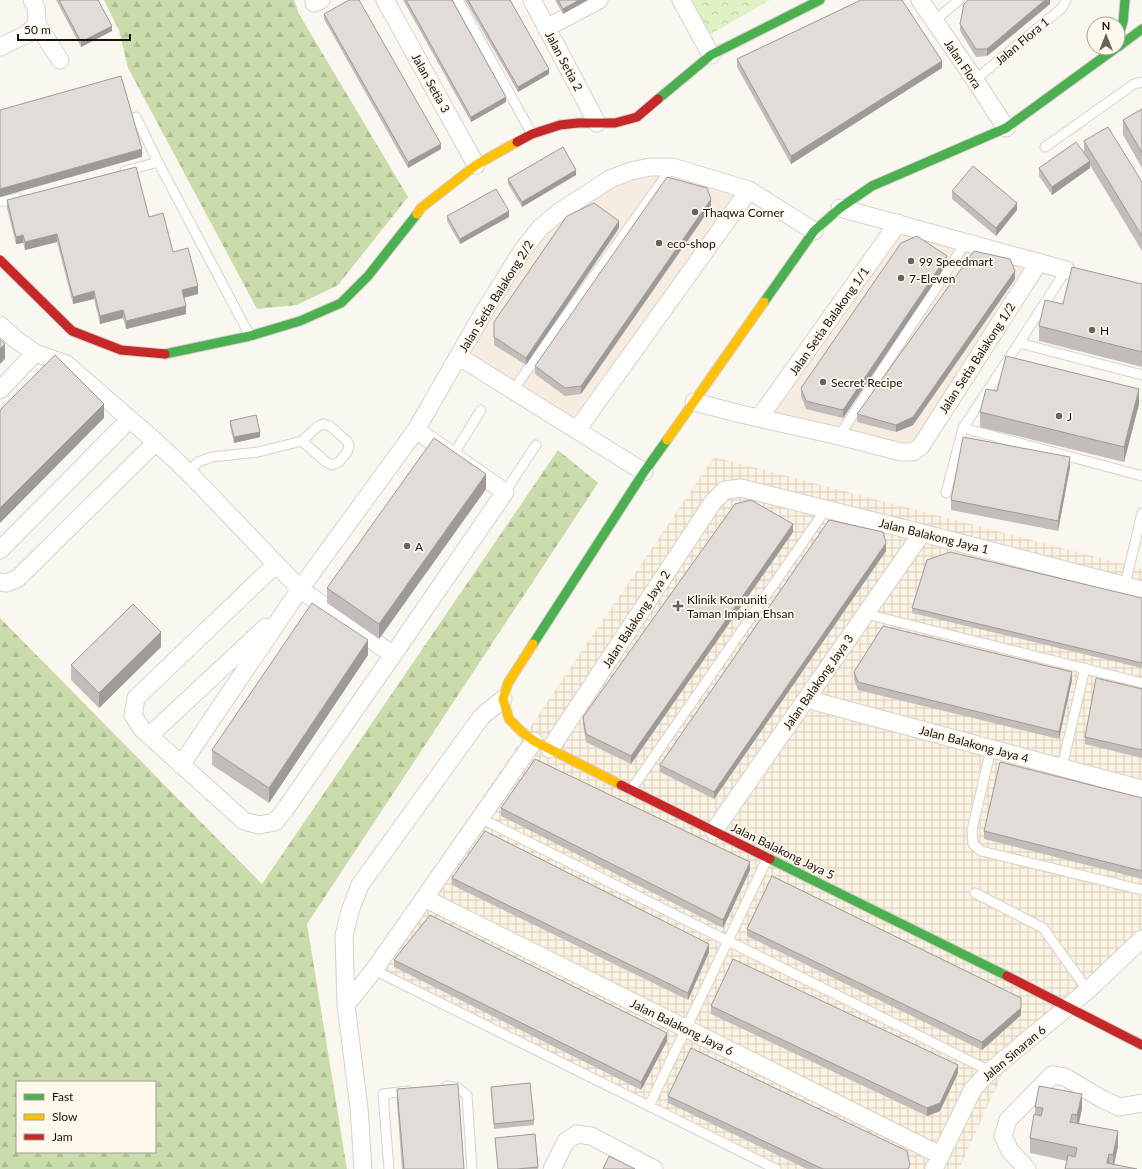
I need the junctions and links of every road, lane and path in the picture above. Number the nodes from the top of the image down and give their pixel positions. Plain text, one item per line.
1 (32, 0) edge
2 (385, 0) edge
3 (458, 0) edge
4 (532, 0) edge
5 (599, 0) edge
6 (680, 0) edge
7 (819, 0) edge
8 (920, 0) edge
9 (959, 0) edge
10 (1066, 0) edge
11 (1126, 0) edge
12 (1124, 16) edge
13 (934, 21) junction
14 (37, 24) junction
15 (546, 28) junction
16 (1142, 29) edge
17 (1126, 40) edge
18 (0, 46) edge
19 (712, 55) junction
20 (1104, 56) edge
21 (60, 60) dead end
22 (975, 80) junction
23 (1142, 82) edge
24 (136, 117) dead end
25 (597, 123) junction
26 (1006, 128) junction
27 (532, 134) junction
28 (1045, 146) dead end
29 (158, 162) junction
30 (476, 165) junction
31 (672, 167) junction
32 (113, 174) edge
33 (749, 190) junction
34 (30, 195) edge
35 (0, 202) edge
36 (840, 208) junction
37 (898, 223) junction
38 (814, 231) junction
39 (966, 242) junction
40 (0, 260) edge
41 (1039, 262) junction
42 (1066, 270) joint
43 (0, 326) edge
44 (250, 336) junction
45 (1019, 343) junction
46 (35, 353) junction
47 (458, 356) junction
48 (1142, 375) edge
49 (0, 390) edge
50 (513, 390) junction
51 (694, 402) junction
52 (481, 410) dead end
53 (759, 418) junction
54 (130, 419) junction
55 (963, 428) junction
56 (416, 430) junction
57 (577, 430) junction
58 (839, 436) junction
59 (302, 441) junction
60 (156, 442) junction
61 (536, 445) dead end
62 (453, 455) junction
63 (188, 472) junction
64 (644, 472) junction
65 (1142, 474) edge
66 (725, 490) joint
67 (505, 492) junction
68 (946, 494) dead end
69 (826, 509) junction
70 (1142, 513) edge
71 (922, 533) junction
72 (1139, 543) edge
73 (0, 550) edge
74 (276, 564) junction
75 (0, 582) edge
76 (1125, 585) junction
77 (300, 589) junction
78 (1142, 590) edge
79 (288, 607) junction
80 (866, 614) junction
81 (393, 655) junction
82 (1085, 668) junction
83 (1142, 683) edge
84 (503, 699) junction
85 (806, 699) junction
86 (149, 736) junction
87 (534, 741) junction
88 (550, 749) junction
89 (991, 749) junction
90 (181, 765) junction
91 (1062, 767) junction
92 (1142, 789) edge
93 (631, 790) junction
94 (480, 818) junction
95 (714, 831) junction
96 (768, 858) junction
97 (1142, 890) edge
98 (975, 893) dead end
99 (424, 898) junction
100 (1142, 939) edge
101 (728, 942) junction
102 (374, 970) junction
103 (1087, 991) junction
104 (346, 1005) junction
105 (1068, 1007) junction
106 (686, 1028) junction
107 (1142, 1045) edge
108 (990, 1071) junction
109 (437, 1087) edge
110 (414, 1090) edge
111 (1142, 1103) edge
112 (649, 1106) junction
113 (937, 1162) edge
114 (363, 1169) edge
115 (389, 1169) edge
116 (472, 1169) edge
117 (552, 1169) edge
118 (654, 1169) edge
119 (776, 1169) edge
120 (1027, 1169) edge

1 - 14 street
2 - 30 street, Jalan Setia 3
3 - 27 lane
4 - 15 street, Jalan Setia 2
5 - 15 street
6 - 19 street
7 - 19 street
8 - 13 street, Jalan Flora
9 - 13 lane
10 - 22 lane, Jalan Flora 1
11 - 12 street
13 - 22 street, Jalan Flora
14 - 18 street
14 - 21 street
15 - 25 street, Jalan Setia 2
16 - 17 street
19 - 25 street
20 - 26 street
22 - 26 street, Jalan Flora
23 - 28 lane
24 - 29 lane
25 - 27 street
26 - 36 street
27 - 30 street
29 - 32 lane
29 - 44 lane
30 - 44 street
31 - 33 street, Jalan Setia Balakong 2/2
31 - 47 street, Jalan Setia Balakong 2/2
31 - 50 lane
33 - 38 street, Jalan Setia Balakong 2/2
33 - 57 street
34 - 35 lane
36 - 37 street
36 - 38 street
37 - 39 street
37 - 53 street, Jalan Setia Balakong 1/1
38 - 51 street
39 - 41 street
39 - 58 lane
40 - 44 street
41 - 42 street
41 - 58 street, Jalan Setia Balakong 1/2
42 - 45 lane
43 - 46 street
45 - 48 lane
45 - 55 lane
46 - 49 street
46 - 54 street
47 - 50 street
47 - 56 street, Jalan Setia Balakong 2/2
50 - 57 street
51 - 53 street
51 - 64 street
52 - 62 lane
53 - 58 street
54 - 60 street
54 - 73 street
55 - 65 lane
55 - 68 lane
56 - 62 street
56 - 77 street, Jalan Setia Balakong 2/2
57 - 64 street
59 - 59 lane
59 - 63 lane
60 - 63 street
60 - 75 street
61 - 67 lane
62 - 67 street
63 - 74 street
64 - 84 street
66 - 69 street, Jalan Balakong Jaya 1
66 - 88 street, Jalan Balakong Jaya 2
67 - 81 street
69 - 71 street, Jalan Balakong Jaya 1
69 - 93 lane
70 - 72 lane
71 - 76 street, Jalan Balakong Jaya 1
71 - 80 street, Jalan Balakong Jaya 3
72 - 76 lane
74 - 77 street
74 - 86 street
76 - 78 street, Jalan Balakong Jaya 1
77 - 79 street, Jalan Setia Balakong 2/2
77 - 81 street
79 - 86 street
79 - 90 street
80 - 82 lane
80 - 85 street, Jalan Balakong Jaya 3
81 - 90 street
82 - 83 lane
82 - 91 lane
84 - 87 street, Jalan Balakong Jaya 5
84 - 104 street
85 - 89 street, Jalan Balakong Jaya 4
85 - 95 street, Jalan Balakong Jaya 3
86 - 90 street
87 - 88 street, Jalan Balakong Jaya 5
87 - 94 street
88 - 93 street, Jalan Balakong Jaya 5
89 - 91 street, Jalan Balakong Jaya 4
89 - 97 lane
91 - 92 street, Jalan Balakong Jaya 4
93 - 95 street, Jalan Balakong Jaya 5
94 - 99 street
94 - 101 lane
95 - 96 street, Jalan Balakong Jaya 5
96 - 101 lane
96 - 105 street, Jalan Balakong Jaya 5
98 - 103 lane
99 - 102 street
99 - 106 street, Jalan Balakong Jaya 6
100 - 103 street, Jalan Sinaran 6
101 - 106 lane
101 - 108 lane
102 - 104 street
102 - 112 lane
103 - 105 street, Jalan Sinaran 6
104 - 114 street
105 - 107 street, Jalan Balakong Jaya 5
105 - 108 street, Jalan Sinaran 6
106 - 112 lane
106 - 113 street, Jalan Balakong Jaya 6
108 - 113 street, Jalan Sinaran 6
109 - 116 lane
110 - 115 lane
111 - 120 street
112 - 119 lane
117 - 118 street

